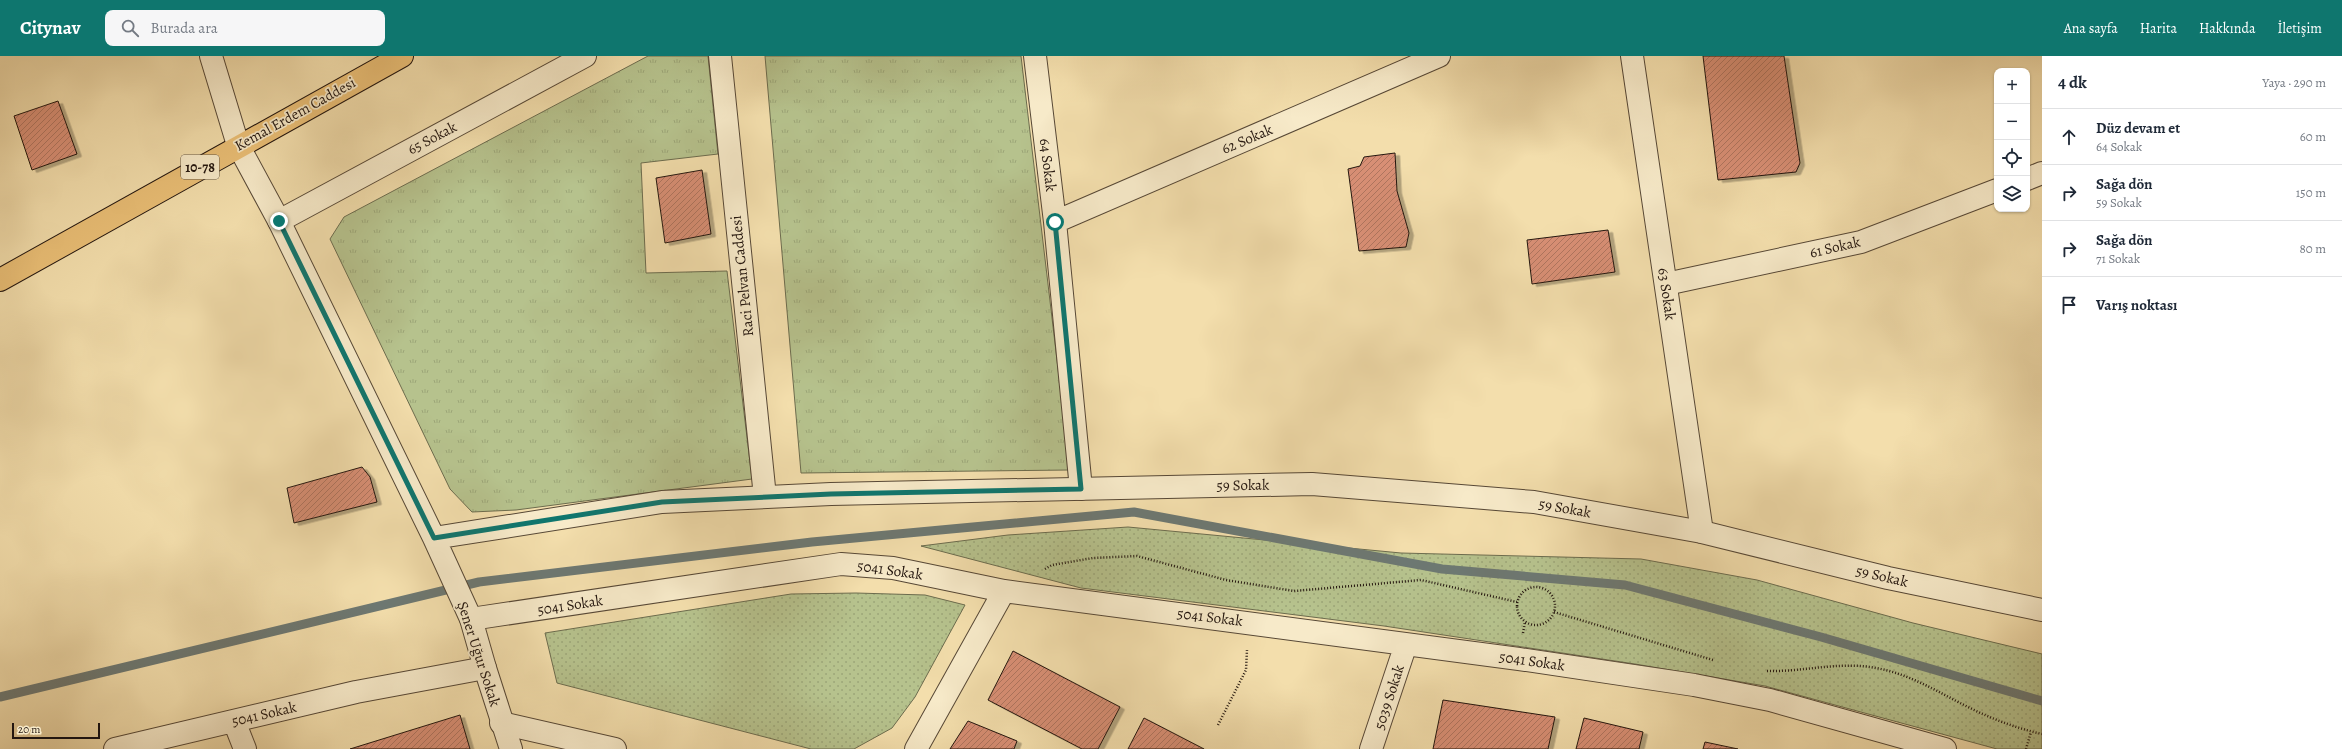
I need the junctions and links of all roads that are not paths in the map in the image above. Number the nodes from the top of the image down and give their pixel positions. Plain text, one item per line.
1 (211, 56) edge
2 (402, 56) edge
3 (585, 56) edge
4 (720, 56) edge
5 (1034, 56) edge
6 (1439, 56) edge
7 (1632, 56) edge
8 (238, 145) junction
9 (2042, 173) edge
10 (2030, 178) edge
11 (1994, 191) edge
12 (279, 221) junction
13 (1055, 222) junction
14 (0, 280) edge
15 (1666, 284) junction
16 (1081, 489) junction
17 (765, 497) junction
18 (1702, 532) junction
19 (434, 538) junction
20 (1004, 591) junction
21 (2042, 610) edge
22 (471, 619) junction
23 (1406, 644) junction
24 (485, 668) junction
25 (234, 721) junction
26 (501, 723) junction
27 (115, 749) edge
28 (245, 749) edge
29 (511, 749) edge
30 (615, 749) edge
31 (916, 749) edge
32 (1371, 749) edge
33 (1945, 749) edge

1 - 8 street, Şener Uğur Sokak
2 - 8 main road, Kemal Erdem Caddesi / 10-78
3 - 12 street, 65 Sokak
4 - 17 street, Raci Pelvan Caddesi
5 - 13 street, 64 Sokak
6 - 13 street, 62 Sokak
7 - 15 street, 63 Sokak
8 - 12 street, Şener Uğur Sokak
8 - 14 main road, Kemal Erdem Caddesi / 10-78
9 - 10 street
11 - 15 street, 61 Sokak
12 - 19 street, Şener Uğur Sokak
13 - 16 street, 64 Sokak
15 - 18 street, 63 Sokak
16 - 17 street, 59 Sokak
16 - 18 street, 59 Sokak
17 - 19 street, 59 Sokak
18 - 21 street, 59 Sokak
19 - 22 street, Şener Uğur Sokak
20 - 22 street, 5041 Sokak
20 - 23 street, 5041 Sokak
20 - 31 street
22 - 24 street, Şener Uğur Sokak
23 - 32 street, 5039 Sokak
23 - 33 street, 5041 Sokak
24 - 25 street, 5041 Sokak
24 - 26 street, Şener Uğur Sokak
25 - 27 street, 5041 Sokak
25 - 28 street
26 - 29 street, Şener Uğur Sokak
26 - 30 street

